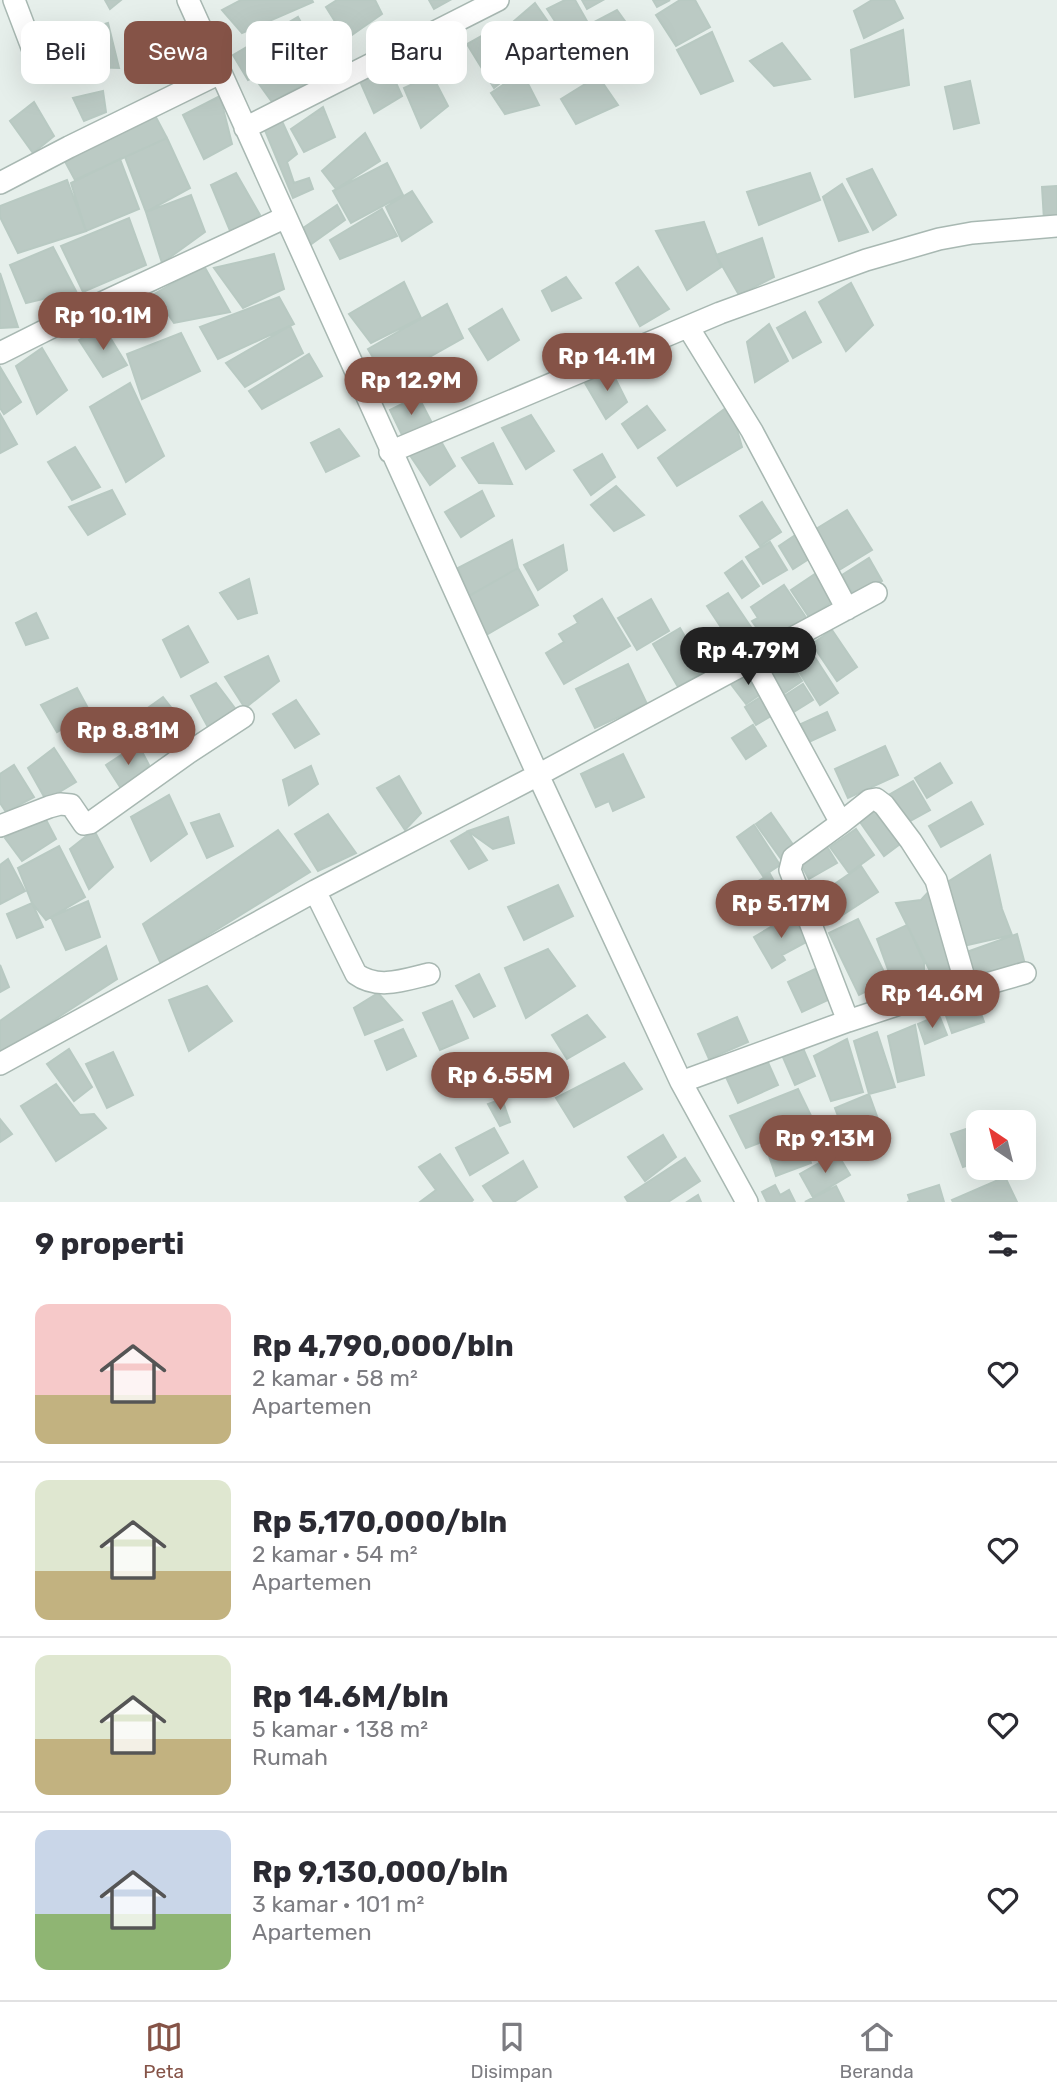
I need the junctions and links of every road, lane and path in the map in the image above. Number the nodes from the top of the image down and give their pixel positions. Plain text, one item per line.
1 (13, 0) edge
2 (188, 0) edge
3 (498, 0) edge
4 (21, 21) edge
5 (197, 21) edge
6 (199, 84) edge
7 (225, 84) edge
8 (245, 128) junction
9 (0, 183) edge
10 (286, 217) junction
11 (1057, 226) edge
12 (688, 327) junction
13 (0, 353) edge
14 (390, 452) junction
15 (876, 593) dead end
16 (847, 609) junction
17 (752, 661) junction
18 (243, 717) dead end
19 (538, 775) junction
20 (841, 823) junction
21 (0, 826) edge
22 (315, 891) junction
23 (1025, 973) dead end
24 (429, 974) dead end
25 (967, 988) junction
26 (848, 1021) junction
27 (0, 1064) edge
28 (681, 1082) junction
29 (747, 1202) edge

1 - 4 street
2 - 5 street
3 - 8 street
6 - 9 street
7 - 8 street
8 - 10 street
10 - 13 street
10 - 14 street
11 - 12 street
12 - 14 street
12 - 16 street
14 - 19 street
15 - 16 street
16 - 17 street
17 - 19 street
17 - 20 street
18 - 21 street
19 - 22 street
19 - 28 street
20 - 25 street
20 - 26 street
22 - 24 street
22 - 27 street
23 - 25 street
25 - 26 street
26 - 28 street
28 - 29 street

